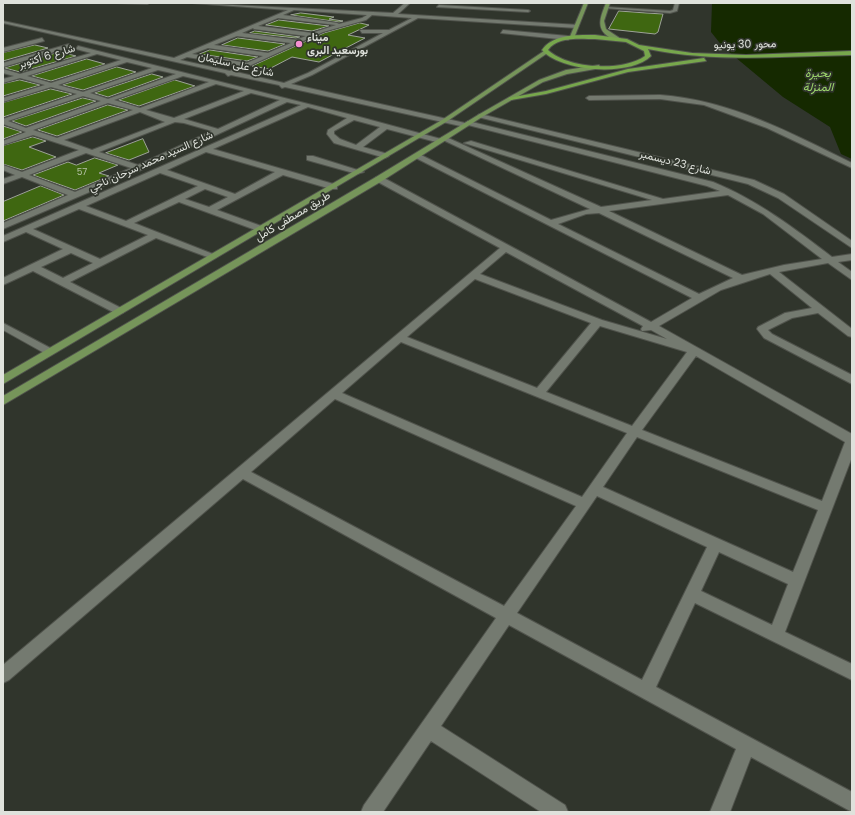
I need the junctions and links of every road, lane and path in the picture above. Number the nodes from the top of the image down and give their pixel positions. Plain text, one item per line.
1 (118, 3) edge
2 (147, 3) edge
3 (194, 3) edge
4 (263, 3) edge
5 (408, 3) edge
6 (586, 3) edge
7 (647, 3) edge
8 (677, 3) edge
9 (440, 5) edge
10 (607, 6) edge
11 (257, 7) junction
12 (353, 7) dead end
13 (295, 9) junction
14 (645, 11) junction
15 (347, 12) junction
16 (372, 13) junction
17 (394, 15) junction
18 (277, 16) junction
19 (418, 16) junction
20 (429, 17) junction
21 (269, 20) junction
22 (3, 22) edge
23 (523, 22) junction
24 (258, 24) junction
25 (342, 24) junction
26 (577, 26) junction
27 (252, 27) junction
28 (330, 28) junction
29 (245, 30) junction
30 (362, 31) dead end
31 (391, 31) junction
32 (318, 32) junction
33 (503, 32) dead end
34 (236, 34) junction
35 (312, 35) junction
36 (29, 36) dead end
37 (65, 37) junction
38 (227, 38) junction
39 (305, 38) junction
40 (569, 38) junction
41 (42, 40) junction
42 (619, 40) junction
43 (55, 41) junction
44 (219, 41) junction
45 (296, 42) junction
46 (69, 46) junction
47 (208, 46) junction
48 (639, 46) junction
49 (287, 47) junction
50 (3, 50) edge
51 (198, 50) junction
52 (279, 50) junction
53 (546, 52) junction
54 (96, 53) junction
55 (852, 54) edge
56 (186, 55) junction
57 (269, 55) junction
58 (646, 58) junction
59 (654, 58) dead end
60 (661, 58) dead end
61 (128, 60) junction
62 (259, 60) junction
63 (706, 60) junction
64 (852, 60) edge
65 (172, 61) junction
66 (3, 65) edge
67 (247, 65) junction
68 (599, 67) junction
69 (158, 68) junction
70 (3, 71) edge
71 (182, 74) junction
72 (228, 74) junction
73 (20, 76) junction
74 (3, 81) edge
75 (216, 82) junction
76 (51, 85) junction
77 (282, 86) junction
78 (250, 91) junction
79 (82, 94) junction
80 (262, 94) junction
81 (511, 98) junction
82 (589, 98) dead end
83 (3, 100) edge
84 (286, 100) junction
85 (107, 101) junction
86 (307, 105) junction
87 (138, 111) junction
88 (257, 114) junction
89 (480, 116) junction
90 (354, 117) junction
91 (277, 118) junction
92 (3, 121) edge
93 (175, 121) junction
94 (444, 121) junction
95 (467, 124) junction
96 (386, 126) junction
97 (30, 131) junction
98 (218, 131) junction
99 (420, 136) junction
100 (443, 139) junction
101 (58, 140) junction
102 (3, 143) edge
103 (358, 147) junction
104 (207, 150) junction
105 (90, 151) junction
106 (386, 156) junction
107 (416, 156) junction
108 (310, 158) dead end
109 (852, 166) edge
110 (3, 167) edge
111 (138, 168) junction
112 (160, 170) junction
113 (282, 172) junction
114 (360, 172) junction
115 (22, 174) junction
116 (379, 179) junction
117 (3, 182) edge
118 (205, 186) junction
119 (761, 186) junction
120 (334, 187) junction
121 (730, 191) junction
122 (75, 195) junction
123 (236, 197) junction
124 (179, 199) junction
125 (666, 202) junction
126 (79, 206) junction
127 (210, 210) junction
128 (600, 210) junction
129 (552, 223) junction
130 (126, 224) junction
131 (3, 226) edge
132 (26, 229) junction
133 (261, 229) junction
134 (155, 235) junction
135 (3, 239) edge
136 (852, 245) edge
137 (505, 248) junction
138 (71, 249) junction
139 (213, 256) junction
140 (852, 257) edge
141 (830, 260) junction
142 (101, 262) junction
143 (34, 267) junction
144 (772, 271) junction
145 (473, 276) junction
146 (852, 277) edge
147 (742, 278) junction
148 (3, 282) edge
149 (63, 282) junction
150 (700, 298) junction
151 (821, 309) junction
152 (120, 311) junction
153 (598, 322) junction
154 (3, 326) edge
155 (651, 326) junction
156 (636, 334) junction
157 (852, 334) edge
158 (400, 338) junction
159 (694, 351) junction
160 (50, 352) junction
161 (3, 380) edge
162 (852, 380) edge
163 (334, 394) junction
164 (538, 394) junction
165 (3, 401) edge
166 (634, 432) junction
167 (852, 441) edge
168 (241, 472) junction
169 (595, 489) junction
170 (585, 504) junction
171 (826, 508) junction
172 (716, 544) junction
173 (797, 581) junction
174 (692, 594) junction
175 (507, 616) junction
176 (776, 635) junction
177 (852, 672) edge
178 (3, 674) edge
179 (645, 691) junction
180 (429, 729) junction
181 (747, 745) junction
182 (852, 802) edge
183 (371, 812) edge
184 (558, 812) edge
185 (720, 812) edge

1 - 2 street
3 - 11 street
4 - 11 street
5 - 17 street
6 - 26 main road
7 - 14 street
8 - 14 street
9 - 20 street
9 - 23 street
10 - 14 street
10 - 42 main road
11 - 13 street
12 - 15 street
13 - 15 street
13 - 18 street
15 - 16 street
16 - 17 street
16 - 25 street
17 - 19 street
18 - 21 street
18 - 25 street
19 - 20 street
19 - 31 street
20 - 23 street
21 - 24 street
21 - 28 street
22 - 37 street, شارع على سليمان
23 - 26 street
24 - 27 street
24 - 32 street
25 - 28 street
26 - 40 main road
27 - 29 street
27 - 35 street
28 - 32 street
29 - 34 street
29 - 39 street
30 - 31 street
31 - 77 street
32 - 35 street
33 - 40 street
34 - 38 street
34 - 45 street
35 - 39 street
36 - 41 street
37 - 43 street
37 - 65 street, شارع على سليمان
38 - 44 street
38 - 49 street
39 - 45 street
40 - 42 highway, محور 30 يونيو
40 - 53 highway, محور 30 يونيو
41 - 43 street
41 - 50 street
42 - 48 highway, محور 30 يونيو
43 - 46 street
44 - 47 street
44 - 52 street
45 - 49 street
46 - 54 street
46 - 66 street
47 - 51 street
47 - 57 street
48 - 55 highway, محور 30 يونيو
48 - 58 highway
49 - 52 street
51 - 56 street
51 - 62 street
52 - 57 street
53 - 68 highway
53 - 94 main road, طريق مصطفى كامل
54 - 61 street
54 - 73 street, شارع 6 أكتوبر
56 - 65 street
56 - 67 street
57 - 62 street
58 - 59 highway
58 - 68 highway
60 - 63 highway, محور 30 يونيو
61 - 69 street
61 - 76 street
62 - 67 street
63 - 64 highway, محور 30 يونيو
63 - 81 highway
65 - 72 street, شارع على سليمان
67 - 72 street
68 - 81 main road, طريق مصطفى كامل
69 - 71 street
69 - 79 street
70 - 73 street
71 - 75 street
71 - 85 street
72 - 77 street, شارع على سليمان
73 - 74 street, شارع 6 أكتوبر
73 - 76 street
75 - 78 street
75 - 87 street
76 - 79 street
76 - 83 street
77 - 80 street
77 - 94 street, شارع على سليمان
78 - 80 street
78 - 93 street
79 - 85 street
79 - 92 street
80 - 84 street
81 - 89 main road, طريق مصطفى كامل
82 - 109 street
84 - 86 street
84 - 88 street, شارع السيد محمد سرحان ناجي
85 - 87 street
85 - 97 street
86 - 90 street
86 - 91 street, شارع السيد محمد سرحان ناجي
87 - 93 street
87 - 101 street
88 - 91 street
88 - 98 street, شارع السيد محمد سرحان ناجي
89 - 95 main road, طريق مصطفى كامل
89 - 119 street, شارع 23 ديسمبر
90 - 96 street
90 - 103 street
91 - 104 street, شارع السيد محمد سرحان ناجي
92 - 97 street
93 - 98 street
93 - 105 street
94 - 95 street, شارع على سليمان
94 - 99 main road, طريق مصطفى كامل
95 - 100 main road, طريق مصطفى كامل
95 - 121 street, شارع 23 ديسمبر
96 - 99 street
96 - 103 street
97 - 101 street
97 - 102 street
98 - 111 street, شارع السيد محمد سرحان ناجي
99 - 100 street
99 - 106 main road, طريق مصطفى كامل
100 - 107 main road, طريق مصطفى كامل
100 - 125 street
100 - 128 street
101 - 105 street
103 - 106 street
104 - 112 street, شارع السيد محمد سرحان ناجي
104 - 113 street
105 - 111 street
105 - 115 street
106 - 114 main road, طريق مصطفى كامل
107 - 116 main road, طريق مصطفى كامل
107 - 129 street
108 - 114 street
110 - 115 street
111 - 122 street, شارع السيد محمد سرحان ناجي
112 - 118 street
112 - 126 street, شارع السيد محمد سرحان ناجي
113 - 120 street
113 - 123 street
114 - 120 main road, طريق مصطفى كامل
115 - 117 street
115 - 122 street
116 - 137 street
116 - 165 main road, طريق مصطفى كامل
118 - 123 street
118 - 124 street
119 - 121 street
119 - 136 street, شارع 23 ديسمبر
120 - 133 main road, طريق مصطفى كامل
121 - 125 street
121 - 141 street, شارع 23 ديسمبر
122 - 131 street, شارع السيد محمد سرحان ناجي
123 - 127 street
124 - 127 street
124 - 130 street
125 - 128 street
126 - 130 street
126 - 132 street, شارع السيد محمد سرحان ناجي
127 - 133 street
128 - 129 street
128 - 147 street
129 - 150 street
130 - 134 street
132 - 135 street, شارع السيد محمد سرحان ناجي
132 - 138 street
133 - 139 main road, طريق مصطفى كامل
134 - 139 street
134 - 142 street
137 - 145 street
137 - 155 street
138 - 142 street
138 - 143 street
139 - 152 main road, طريق مصطفى كامل
140 - 141 street
141 - 144 street
141 - 146 street, شارع 23 ديسمبر
142 - 149 street
143 - 148 street
143 - 149 street
144 - 147 street
144 - 151 street
145 - 153 street
145 - 158 street
147 - 150 street
149 - 152 street
150 - 155 street
151 - 157 street
151 - 162 street
152 - 160 main road, طريق مصطفى كامل
153 - 156 street
153 - 164 street
154 - 160 street
155 - 156 street
155 - 159 street
156 - 159 street
158 - 163 street
158 - 164 street
159 - 166 street
159 - 167 street
160 - 161 main road, طريق مصطفى كامل
163 - 168 street
163 - 170 street
164 - 166 street
166 - 169 street
166 - 171 street
167 - 171 street
168 - 175 street
168 - 178 street
169 - 170 street
169 - 172 street
170 - 175 street
171 - 173 street
172 - 173 street
172 - 174 street
173 - 176 street
174 - 176 street
174 - 179 street
175 - 179 street
175 - 180 street
176 - 177 street
179 - 181 street
180 - 183 street
180 - 184 street
181 - 182 street
181 - 185 street

